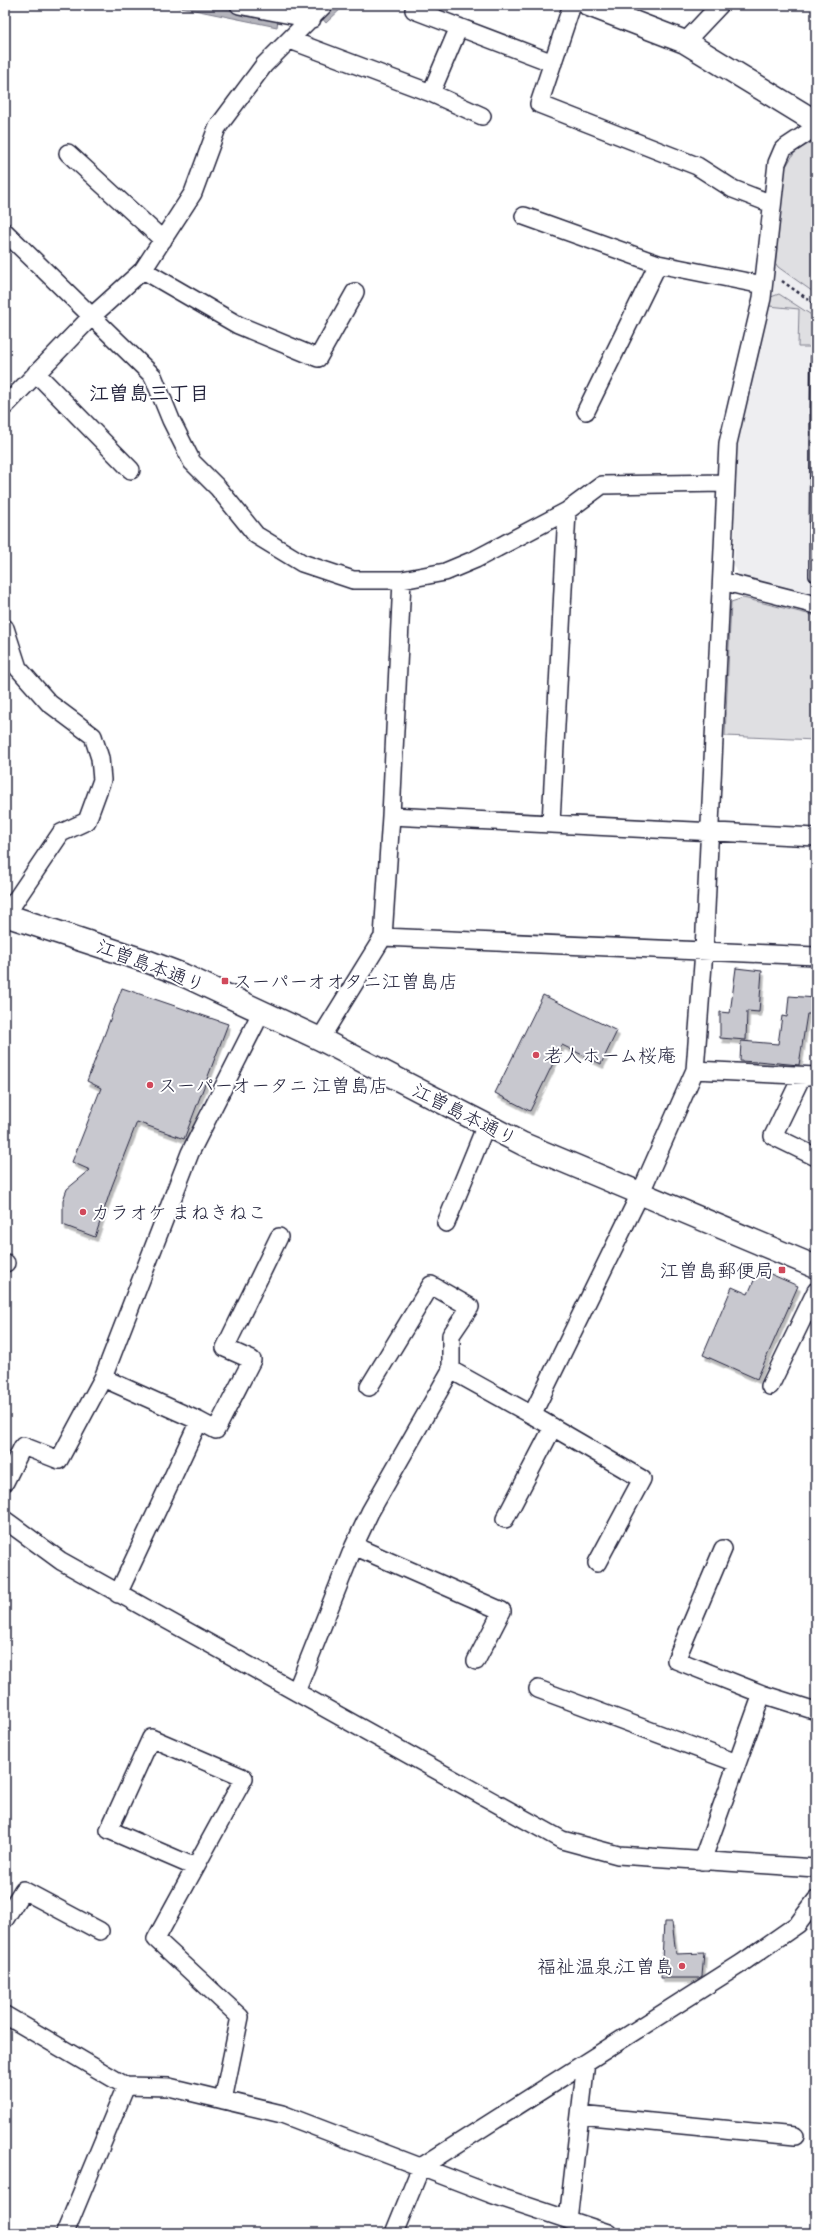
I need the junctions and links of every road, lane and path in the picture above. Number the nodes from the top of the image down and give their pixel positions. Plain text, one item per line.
1 (239, 5) edge
2 (324, 5) edge
3 (572, 5) edge
4 (589, 5) edge
5 (720, 5) edge
6 (414, 10) dead end
7 (312, 19) junction
8 (459, 27) junction
9 (290, 40) junction
10 (685, 42) junction
11 (553, 64) junction
12 (431, 93) junction
13 (482, 116) dead end
14 (816, 122) edge
15 (816, 127) edge
16 (68, 153) dead end
17 (772, 204) junction
18 (524, 216) dead end
19 (5, 232) edge
20 (163, 240) junction
21 (658, 264) junction
22 (143, 270) junction
23 (764, 277) junction
24 (355, 292) dead end
25 (816, 305) edge
26 (91, 316) junction
27 (816, 357) edge
28 (36, 374) junction
29 (5, 406) edge
30 (586, 411) dead end
31 (131, 470) dead end
32 (724, 483) junction
33 (566, 510) junction
34 (816, 577) edge
35 (402, 580) junction
36 (722, 581) junction
37 (816, 605) edge
38 (5, 628) edge
39 (391, 816) junction
40 (550, 823) junction
41 (708, 831) junction
42 (816, 837) edge
43 (5, 916) edge
44 (383, 937) junction
45 (704, 951) junction
46 (816, 956) edge
47 (262, 1011) junction
48 (320, 1039) junction
49 (695, 1070) junction
50 (809, 1076) edge
51 (486, 1125) junction
52 (816, 1156) edge
53 (640, 1194) junction
54 (446, 1223) dead end
55 (279, 1237) dead end
56 (816, 1267) edge
57 (816, 1291) edge
58 (451, 1370) junction
59 (103, 1378) junction
60 (770, 1386) dead end
61 (368, 1387) dead end
62 (532, 1415) junction
63 (199, 1421) junction
64 (553, 1427) junction
65 (5, 1482) edge
66 (505, 1518) dead end
67 (5, 1520) edge
68 (354, 1546) junction
69 (723, 1549) dead end
70 (597, 1563) dead end
71 (118, 1594) junction
72 (476, 1661) dead end
73 (538, 1689) dead end
74 (296, 1692) junction
75 (762, 1694) junction
76 (816, 1711) edge
77 (737, 1763) junction
78 (702, 1860) junction
79 (195, 1867) junction
80 (816, 1868) edge
81 (816, 1900) edge
82 (5, 1919) edge
83 (100, 1931) dead end
84 (5, 2015) edge
85 (586, 2062) junction
86 (126, 2086) junction
87 (223, 2100) junction
88 (580, 2115) junction
89 (794, 2136) dead end
90 (421, 2167) junction
91 (568, 2220) junction
92 (65, 2233) edge
93 (394, 2233) edge
94 (608, 2233) edge

1 - 7 street
2 - 7 street
3 - 11 street
4 - 10 street
5 - 10 street
6 - 8 street
7 - 9 street
8 - 11 street
8 - 12 street
9 - 12 street
9 - 20 street
10 - 14 street
11 - 17 street
12 - 13 street
15 - 17 street
16 - 20 street
17 - 23 street
18 - 21 street
19 - 26 street
20 - 22 street
21 - 23 street
21 - 30 street
22 - 24 street
22 - 26 street
23 - 25 path
23 - 32 street
26 - 28 street
26 - 35 street
27 - 34 lane
28 - 29 street
28 - 31 street
32 - 33 street
32 - 36 street
33 - 35 street
33 - 40 street
35 - 39 street
36 - 37 street
36 - 41 street
38 - 43 street
39 - 40 street
39 - 44 street
40 - 41 street
41 - 42 street
41 - 45 street
43 - 47 street, 江曽島本通り
44 - 45 street
44 - 48 street
45 - 46 street
45 - 49 street
47 - 48 street, 江曽島本通り
47 - 59 street
48 - 51 street, 江曽島本通り
49 - 50 street
49 - 53 street
50 - 52 street
51 - 53 street, 江曽島本通り
51 - 54 street
53 - 56 street, 江曽島本通り
53 - 62 street
55 - 63 street
57 - 60 street
58 - 61 street
58 - 62 street
58 - 68 street
59 - 63 street
59 - 65 street
62 - 64 street
63 - 71 street
64 - 66 street
64 - 70 street
67 - 71 street
68 - 72 street
68 - 74 street
69 - 75 street
71 - 74 street
73 - 77 street
74 - 78 street
75 - 76 street
75 - 77 street
77 - 78 street
78 - 80 street
79 - 79 street
79 - 87 street
81 - 85 street
82 - 83 street
84 - 86 street
85 - 88 street
85 - 90 street
86 - 87 street
86 - 92 street
87 - 90 street
88 - 89 street
88 - 91 street
90 - 91 street
90 - 93 street
91 - 94 street

